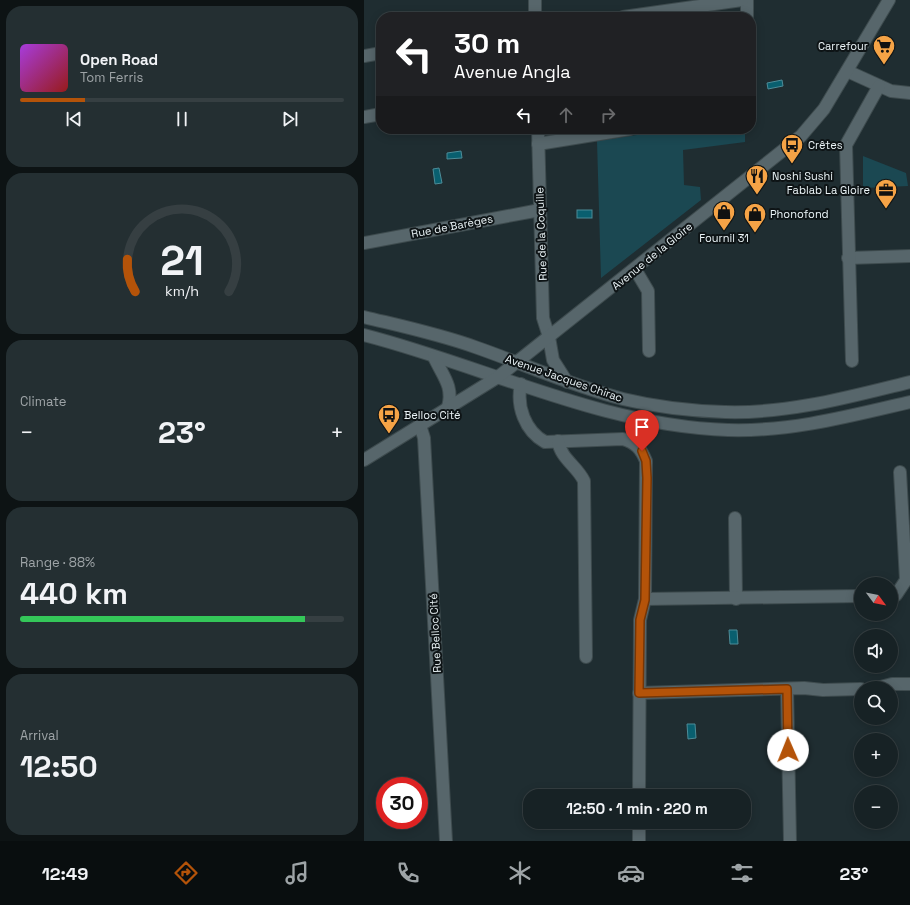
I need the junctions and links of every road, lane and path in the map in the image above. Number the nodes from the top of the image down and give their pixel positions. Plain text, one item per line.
1 (535, 0) edge
2 (742, 0) edge
3 (747, 0) edge
4 (889, 0) edge
5 (535, 12) edge
6 (658, 12) edge
7 (747, 12) edge
8 (376, 54) edge
9 (364, 56) edge
10 (847, 71) junction
11 (879, 86) junction
12 (910, 93) edge
13 (376, 115) edge
14 (364, 117) edge
15 (538, 134) edge
16 (599, 134) edge
17 (538, 144) junction
18 (540, 210) junction
19 (364, 243) edge
20 (910, 256) edge
21 (848, 258) junction
22 (635, 269) junction
23 (364, 317) edge
24 (364, 334) edge
25 (549, 337) junction
26 (649, 350) dead end
27 (434, 357) junction
28 (852, 361) dead end
29 (516, 363) junction
30 (498, 376) junction
31 (567, 382) junction
32 (910, 382) edge
33 (521, 384) junction
34 (910, 402) edge
35 (448, 407) junction
36 (420, 426) junction
37 (558, 441) junction
38 (364, 460) edge
39 (900, 472) dead end
40 (735, 518) dead end
41 (898, 592) edge
42 (854, 596) edge
43 (736, 599) junction
44 (645, 600) junction
45 (586, 657) dead end
46 (898, 684) edge
47 (910, 684) edge
48 (787, 689) junction
49 (854, 689) edge
50 (639, 693) junction
51 (639, 789) edge
52 (639, 829) edge
53 (446, 841) edge
54 (639, 841) edge
55 (790, 841) edge

1 - 5 street
2 - 6 street
3 - 7 street
4 - 10 street, Avenue de la Gloire
8 - 9 street
10 - 11 street
10 - 22 street, Avenue de la Gloire
11 - 12 street
11 - 21 street
13 - 14 street
15 - 17 street, Rue de la Coquille
16 - 17 street
17 - 18 street, Rue de la Coquille
18 - 19 street, Rue de Barèges
18 - 25 street, Rue de la Coquille
20 - 21 street
21 - 28 street
22 - 25 street, Avenue de la Gloire
22 - 26 street
23 - 29 street, Avenue Jacques Chirac
24 - 27 street, Avenue Jacques Chirac
25 - 29 street, Avenue de la Gloire
25 - 31 street, Rue de la Coquille
27 - 30 street, Avenue Jacques Chirac
27 - 35 street
29 - 30 street, Avenue de la Gloire
29 - 31 street, Avenue Jacques Chirac
30 - 33 street, Avenue Jacques Chirac
30 - 35 street, Avenue de la Gloire
31 - 32 street, Avenue Jacques Chirac
33 - 34 street, Avenue Jacques Chirac
33 - 37 street
35 - 36 street, Avenue de la Gloire
36 - 38 street, Avenue de la Gloire
36 - 53 street, Rue Belloc Cité
37 - 44 street
37 - 45 street
39 - 41 street
40 - 43 street
42 - 43 street
43 - 44 street
44 - 50 street
46 - 47 street
48 - 49 street
48 - 50 street
48 - 55 street
50 - 51 street
52 - 54 street

